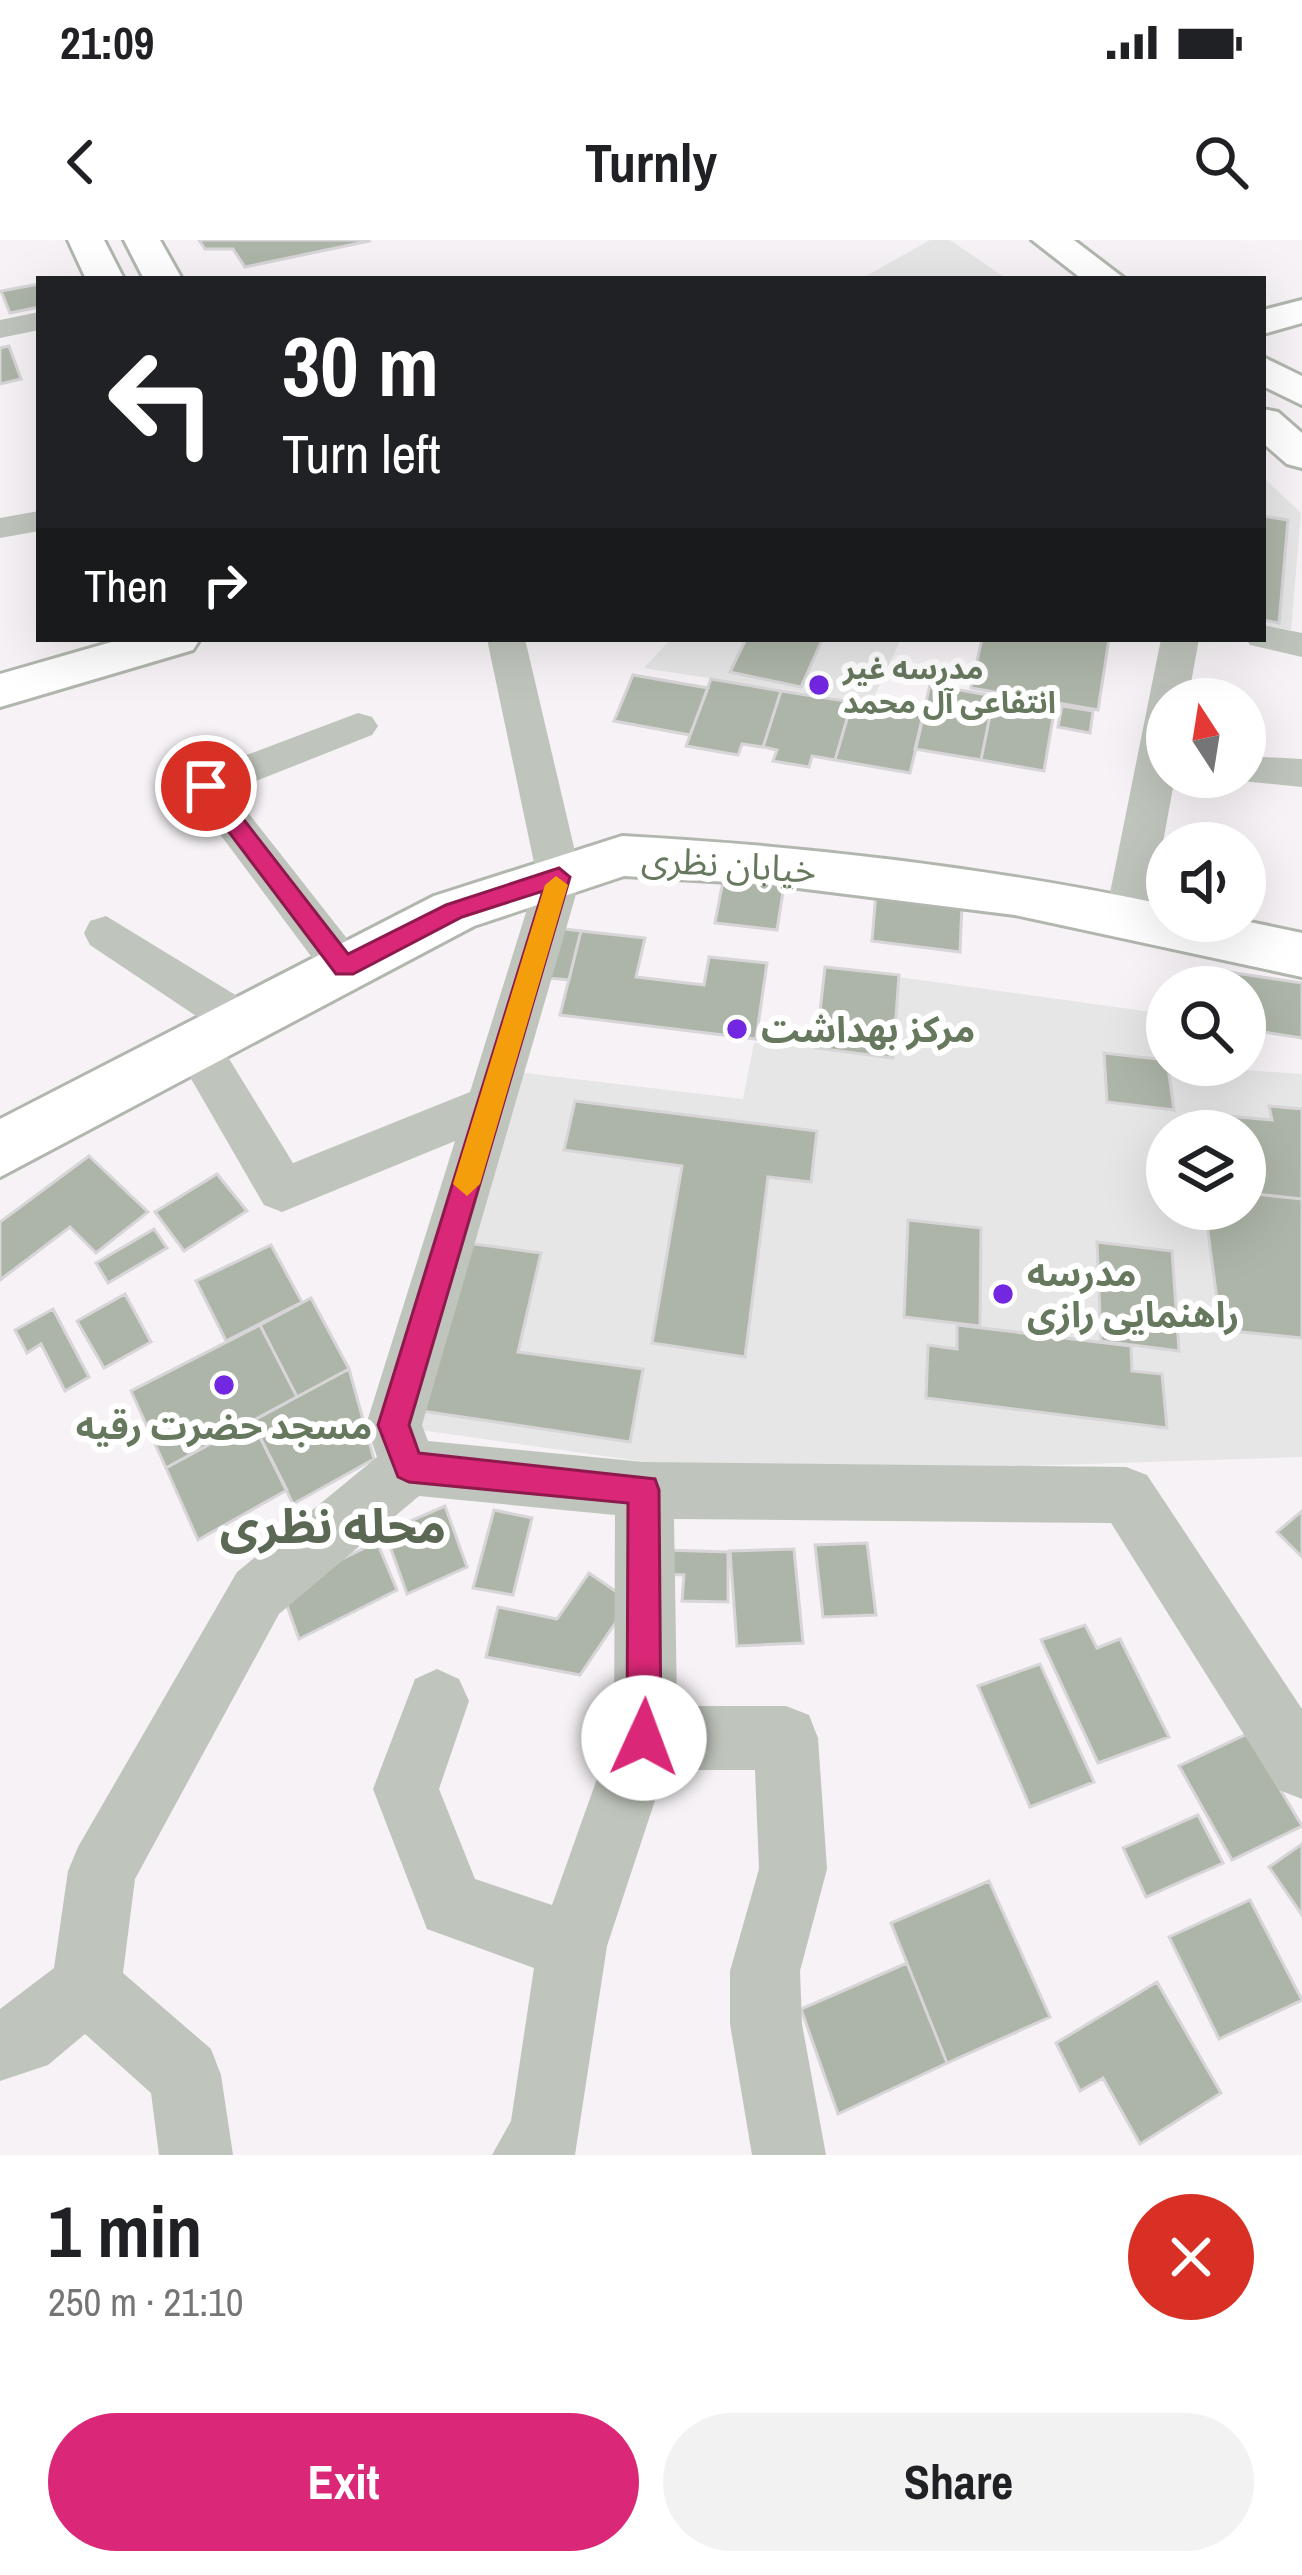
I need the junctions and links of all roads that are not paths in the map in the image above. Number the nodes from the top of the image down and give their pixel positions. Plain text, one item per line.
1 (86, 240) edge
2 (142, 240) edge
3 (1050, 240) edge
4 (104, 276) edge
5 (161, 276) edge
6 (1102, 276) edge
7 (1302, 311) edge
8 (1266, 321) edge
9 (36, 322) edge
10 (0, 329) edge
11 (1302, 344) edge
12 (1266, 358) edge
13 (1266, 371) edge
14 (1302, 393) edge
15 (1266, 425) edge
16 (1302, 455) edge
17 (36, 522) edge
18 (0, 529) edge
19 (36, 637) edge
20 (1266, 638) edge
21 (166, 642) edge
22 (507, 642) edge
23 (1179, 642) edge
24 (1302, 646) edge
25 (0, 648) edge
26 (1173, 678) edge
27 (0, 691) edge
28 (358, 726) dead end
29 (1266, 771) edge
30 (1302, 773) edge
31 (1155, 798) edge
32 (559, 877) junction
33 (1127, 918) junction
34 (106, 933) dead end
35 (1302, 955) edge
36 (344, 967) junction
37 (218, 1033) junction
38 (491, 1105) junction
39 (0, 1150) edge
40 (409, 1467) junction
41 (644, 1490) junction
42 (437, 1701) dead end
43 (644, 1738) junction
44 (1302, 1767) edge
45 (572, 1946) junction
46 (86, 1987) junction
47 (0, 2045) edge
48 (196, 2155) edge
49 (529, 2155) edge
50 (789, 2155) edge

1 - 4 main road
2 - 5 main road
3 - 6 main road
7 - 8 main road
9 - 10 street
11 - 12 main road
13 - 14 main road
15 - 16 main road
17 - 18 street
19 - 25 main road
20 - 24 street
21 - 27 main road
22 - 32 street
23 - 26 street
28 - 36 street
29 - 30 street
31 - 33 street
32 - 33 main road, خیابان نظری
32 - 36 main road, خیابان نظری
32 - 38 street
33 - 35 main road, خیابان نظری
34 - 37 street
36 - 37 main road, خیابان نظری
37 - 38 street
37 - 39 main road, خیابان نظری
38 - 40 street
40 - 41 street
40 - 46 street
41 - 43 street
41 - 44 street
42 - 45 street
43 - 45 street
43 - 50 street
45 - 49 street
46 - 47 street
46 - 48 street

